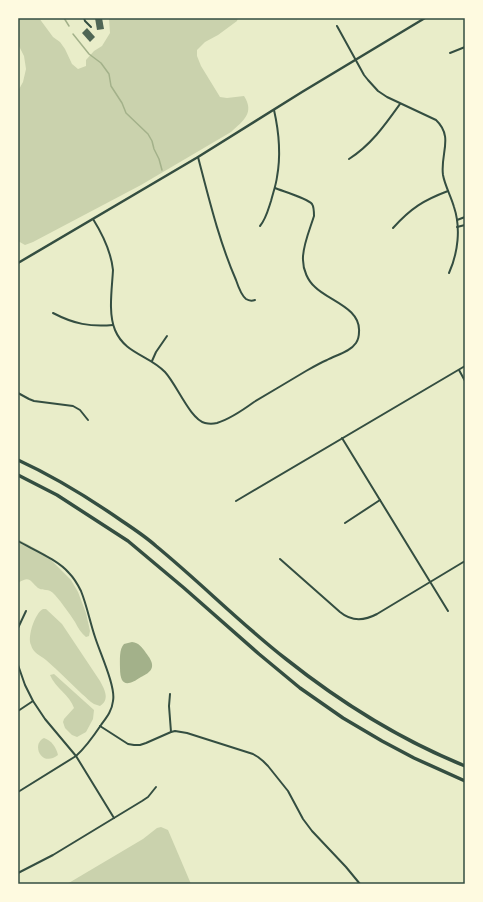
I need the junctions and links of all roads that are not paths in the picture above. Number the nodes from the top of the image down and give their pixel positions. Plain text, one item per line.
1 (84, 18) edge
2 (425, 18) edge
3 (337, 26) dead end
4 (91, 27) dead end
5 (465, 47) edge
6 (450, 53) dead end
7 (355, 59) junction
8 (400, 104) junction
9 (274, 110) junction
10 (198, 157) junction
11 (349, 159) dead end
12 (274, 188) junction
13 (448, 191) junction
14 (465, 217) edge
15 (93, 218) junction
16 (457, 220) junction
17 (465, 225) edge
18 (260, 226) dead end
19 (457, 227) junction
20 (393, 228) dead end
21 (18, 263) edge
22 (450, 273) dead end
23 (255, 300) dead end
24 (53, 313) dead end
25 (113, 325) junction
26 (167, 336) dead end
27 (152, 361) junction
28 (465, 366) edge
29 (458, 370) junction
30 (465, 380) edge
31 (18, 393) edge
32 (88, 420) dead end
33 (342, 438) junction
34 (18, 460) edge
35 (18, 475) edge
36 (380, 500) junction
37 (236, 501) dead end
38 (345, 523) dead end
39 (18, 541) edge
40 (280, 559) dead end
41 (465, 561) edge
42 (430, 582) junction
43 (26, 611) dead end
44 (448, 611) dead end
45 (18, 628) edge
46 (18, 665) edge
47 (170, 694) dead end
48 (34, 701) junction
49 (18, 711) edge
50 (100, 726) junction
51 (171, 732) junction
52 (76, 756) junction
53 (465, 766) edge
54 (465, 781) edge
55 (156, 787) dead end
56 (18, 792) edge
57 (114, 818) junction
58 (18, 873) edge
59 (360, 884) edge

1 - 4 street
2 - 7 street
3 - 7 street
5 - 6 street
7 - 8 street
7 - 9 street
8 - 11 street
8 - 13 street
9 - 10 street
9 - 12 street
10 - 15 street
10 - 23 street
12 - 18 street
12 - 27 street
13 - 16 street
13 - 20 street
14 - 16 street
15 - 21 street
15 - 25 street
16 - 19 street
17 - 19 street
19 - 22 street
24 - 25 street
25 - 27 street
26 - 27 street
28 - 29 street
29 - 30 street
29 - 33 street
31 - 32 street
33 - 36 street
33 - 37 street
34 - 53 highway
35 - 54 highway
36 - 38 street
36 - 42 street
39 - 50 street
40 - 42 street
41 - 42 street
42 - 44 street
43 - 45 street
46 - 48 street
47 - 51 street
48 - 49 street
48 - 52 street
50 - 51 street
50 - 52 street
51 - 59 street
52 - 56 street
52 - 57 street
55 - 57 street
57 - 58 street

